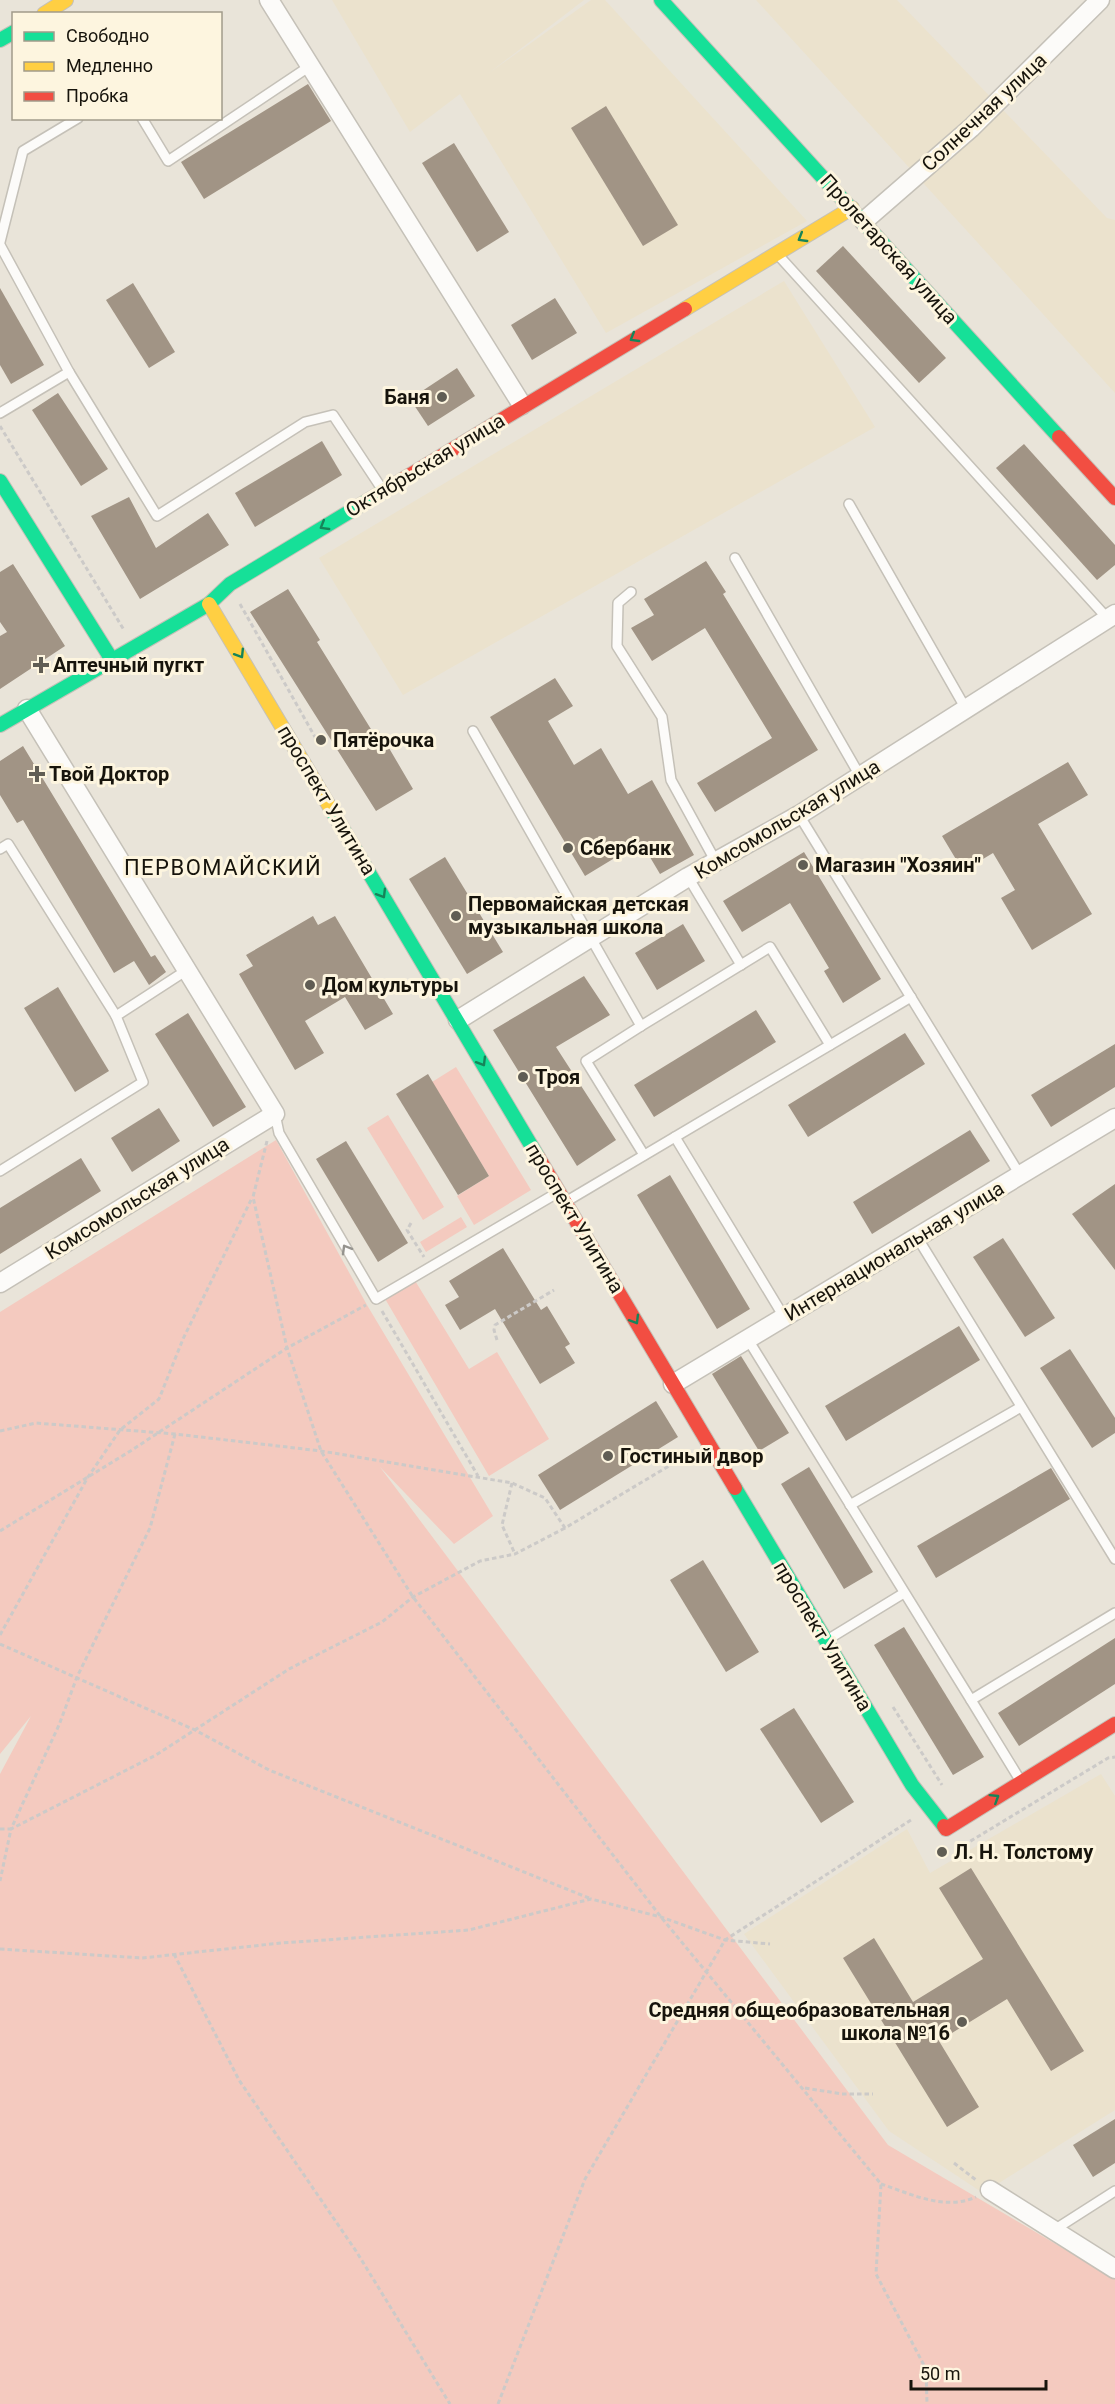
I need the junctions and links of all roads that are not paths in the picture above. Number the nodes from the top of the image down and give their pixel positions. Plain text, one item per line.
1 (269, 0) edge
2 (661, 0) edge
3 (1100, 0) edge
4 (67, 2) edge
5 (48, 12) edge
6 (310, 66) junction
7 (75, 120) edge
8 (143, 120) edge
9 (858, 214) junction
10 (0, 244) edge
11 (777, 253) junction
12 (69, 372) junction
13 (522, 405) junction
14 (0, 413) edge
15 (0, 481) edge
16 (383, 490) junction
17 (1115, 498) edge
18 (849, 504) dead end
19 (735, 558) dead end
20 (631, 591) dead end
21 (209, 604) junction
22 (1111, 616) edge
23 (112, 660) junction
24 (27, 709) junction
25 (966, 709) junction
26 (0, 725) edge
27 (473, 730) dead end
28 (860, 776) junction
29 (799, 815) junction
30 (0, 849) edge
31 (716, 862) junction
32 (688, 878) junction
33 (591, 937) junction
34 (741, 965) junction
35 (187, 970) junction
36 (911, 997) junction
37 (116, 1016) junction
38 (458, 1020) junction
39 (640, 1026) junction
40 (830, 1045) junction
41 (274, 1114) junction
42 (1115, 1118) edge
43 (675, 1137) junction
44 (644, 1155) junction
45 (0, 1171) edge
46 (1020, 1175) junction
47 (562, 1197) junction
48 (917, 1237) junction
49 (0, 1283) edge
50 (784, 1317) junction
51 (746, 1338) junction
52 (673, 1383) junction
53 (1022, 1407) junction
54 (850, 1505) junction
55 (1115, 1559) edge
56 (904, 1593) junction
57 (1115, 1613) edge
58 (826, 1641) junction
59 (971, 1700) junction
60 (1115, 1724) edge
61 (1021, 1782) junction
62 (990, 2190) road end
63 (1115, 2191) edge
64 (1054, 2230) junction
65 (1115, 2268) edge

1 - 6 street
2 - 9 street, Пролетарская улица
3 - 9 street, Солнечная улица
4 - 5 street
6 - 8 lane
6 - 13 street
7 - 10 lane
9 -> 11 street, Октябрьская улица
9 - 17 street, Пролетарская улица
10 - 12 lane
11 -> 13 street, Октябрьская улица
11 - 22 lane
12 - 14 lane
12 - 16 lane
13 - 16 street, Октябрьская улица
15 - 23 street
16 -> 21 street, Октябрьская улица
18 - 25 lane
19 - 28 lane
20 - 31 lane
21 - 23 street, Октябрьская улица
21 -> 38 street, проспект Улитина
22 - 25 street, Комсомольская улица
23 - 24 street, Октябрьская улица
24 - 26 street, Октябрьская улица
24 - 35 street
25 - 28 street, Комсомольская улица
27 - 33 lane
28 - 29 street, Комсомольская улица
29 - 31 street, Комсомольская улица
29 - 36 lane
30 - 37 lane
31 - 32 street, Комсомольская улица
32 - 33 street, Комсомольская улица
32 - 34 lane
33 - 38 street, Комсомольская улица
33 - 39 lane
34 - 39 lane
34 - 40 lane
35 - 37 lane
35 - 41 street
36 - 40 lane
36 - 46 lane
37 - 45 lane
38 -> 47 street, проспект Улитина
39 - 44 lane
40 - 43 lane
47 -> 41 lane
41 - 49 street, Комсомольская улица
42 - 46 street, Интернациональная улица
43 - 44 lane
43 - 50 lane
44 - 47 lane
46 - 48 street, Интернациональная улица
47 -> 52 street, проспект Улитина
48 - 50 street, Интернациональная улица
48 - 53 lane
50 - 51 street, Интернациональная улица
51 - 52 street, Интернациональная улица
51 - 54 lane
52 - 58 street, проспект Улитина
53 - 54 lane
53 - 55 lane
54 - 56 lane
56 - 58 lane
56 - 59 lane
57 - 59 lane
58 -> 61 street, проспект Улитина
59 - 61 lane
60 - 61 street
62 - 64 street
63 - 64 lane
64 - 65 street

